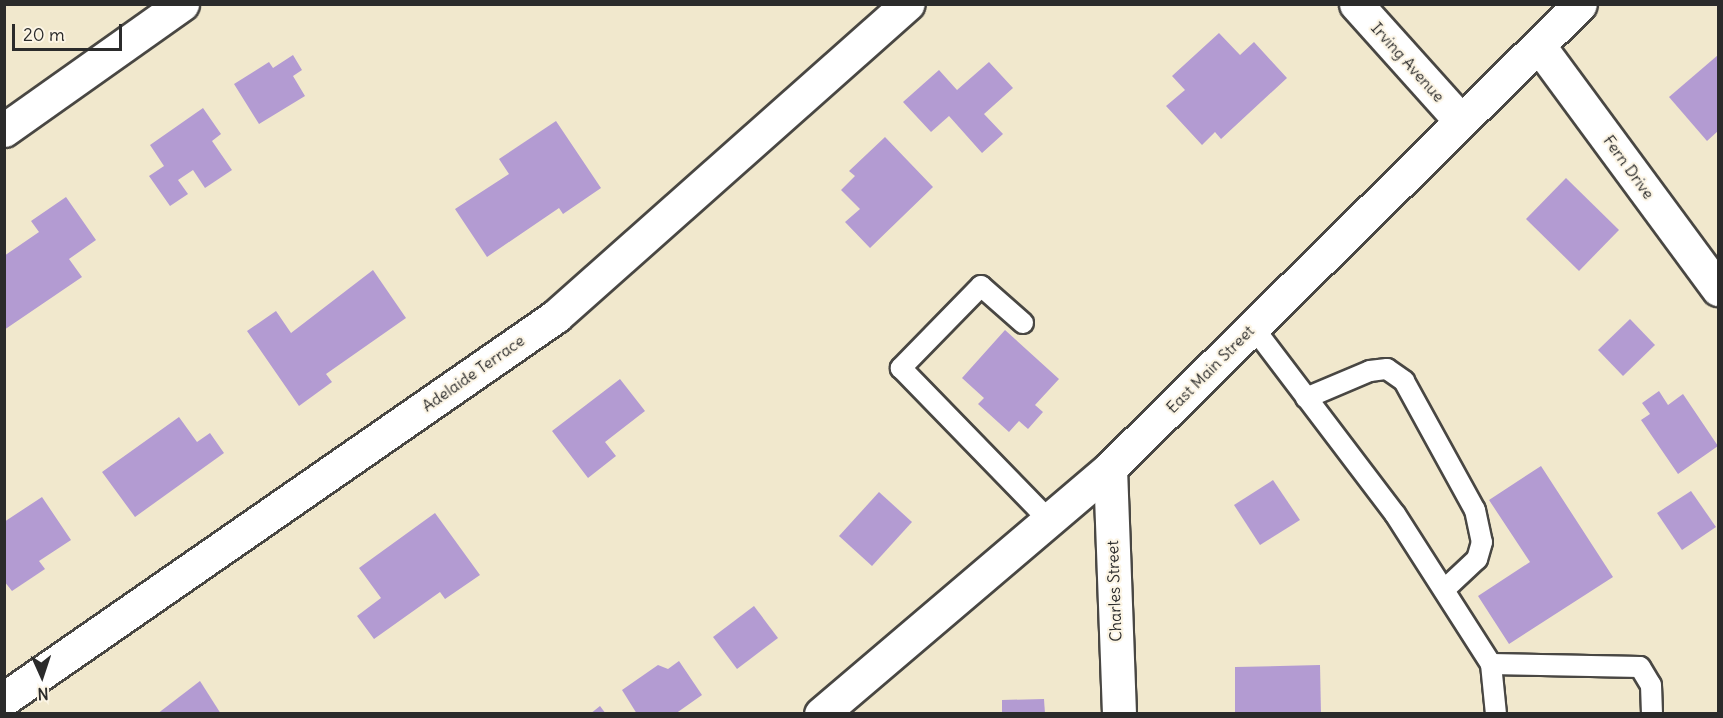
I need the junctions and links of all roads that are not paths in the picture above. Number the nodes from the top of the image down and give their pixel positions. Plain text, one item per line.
1 (182, 4) edge
2 (908, 4) edge
3 (1356, 4) edge
4 (1580, 4) edge
5 (1539, 46) junction
6 (1460, 120) junction
7 (4, 130) edge
8 (1719, 289) edge
9 (1023, 323) dead end
10 (1253, 327) junction
11 (1306, 398) junction
12 (1110, 468) junction
13 (1049, 520) junction
14 (1444, 590) junction
15 (1491, 664) junction
16 (4, 699) edge
17 (821, 714) edge
18 (1119, 714) edge
19 (1496, 714) edge
20 (1652, 714) edge

1 - 7 main road
2 - 16 main road, Adelaide Terrace
3 - 6 main road, Irving Avenue
4 - 5 main road, East Main Street
5 - 6 main road, East Main Street
5 - 8 main road, Fern Drive
6 - 10 main road, East Main Street
9 - 13 lane
10 - 11 lane
10 - 12 main road, East Main Street
11 - 14 lane
11 - 14 lane
12 - 13 main road, East Main Street
12 - 18 main road, Charles Street
13 - 17 main road, East Main Street
14 - 15 lane
15 - 19 lane
15 - 20 lane

